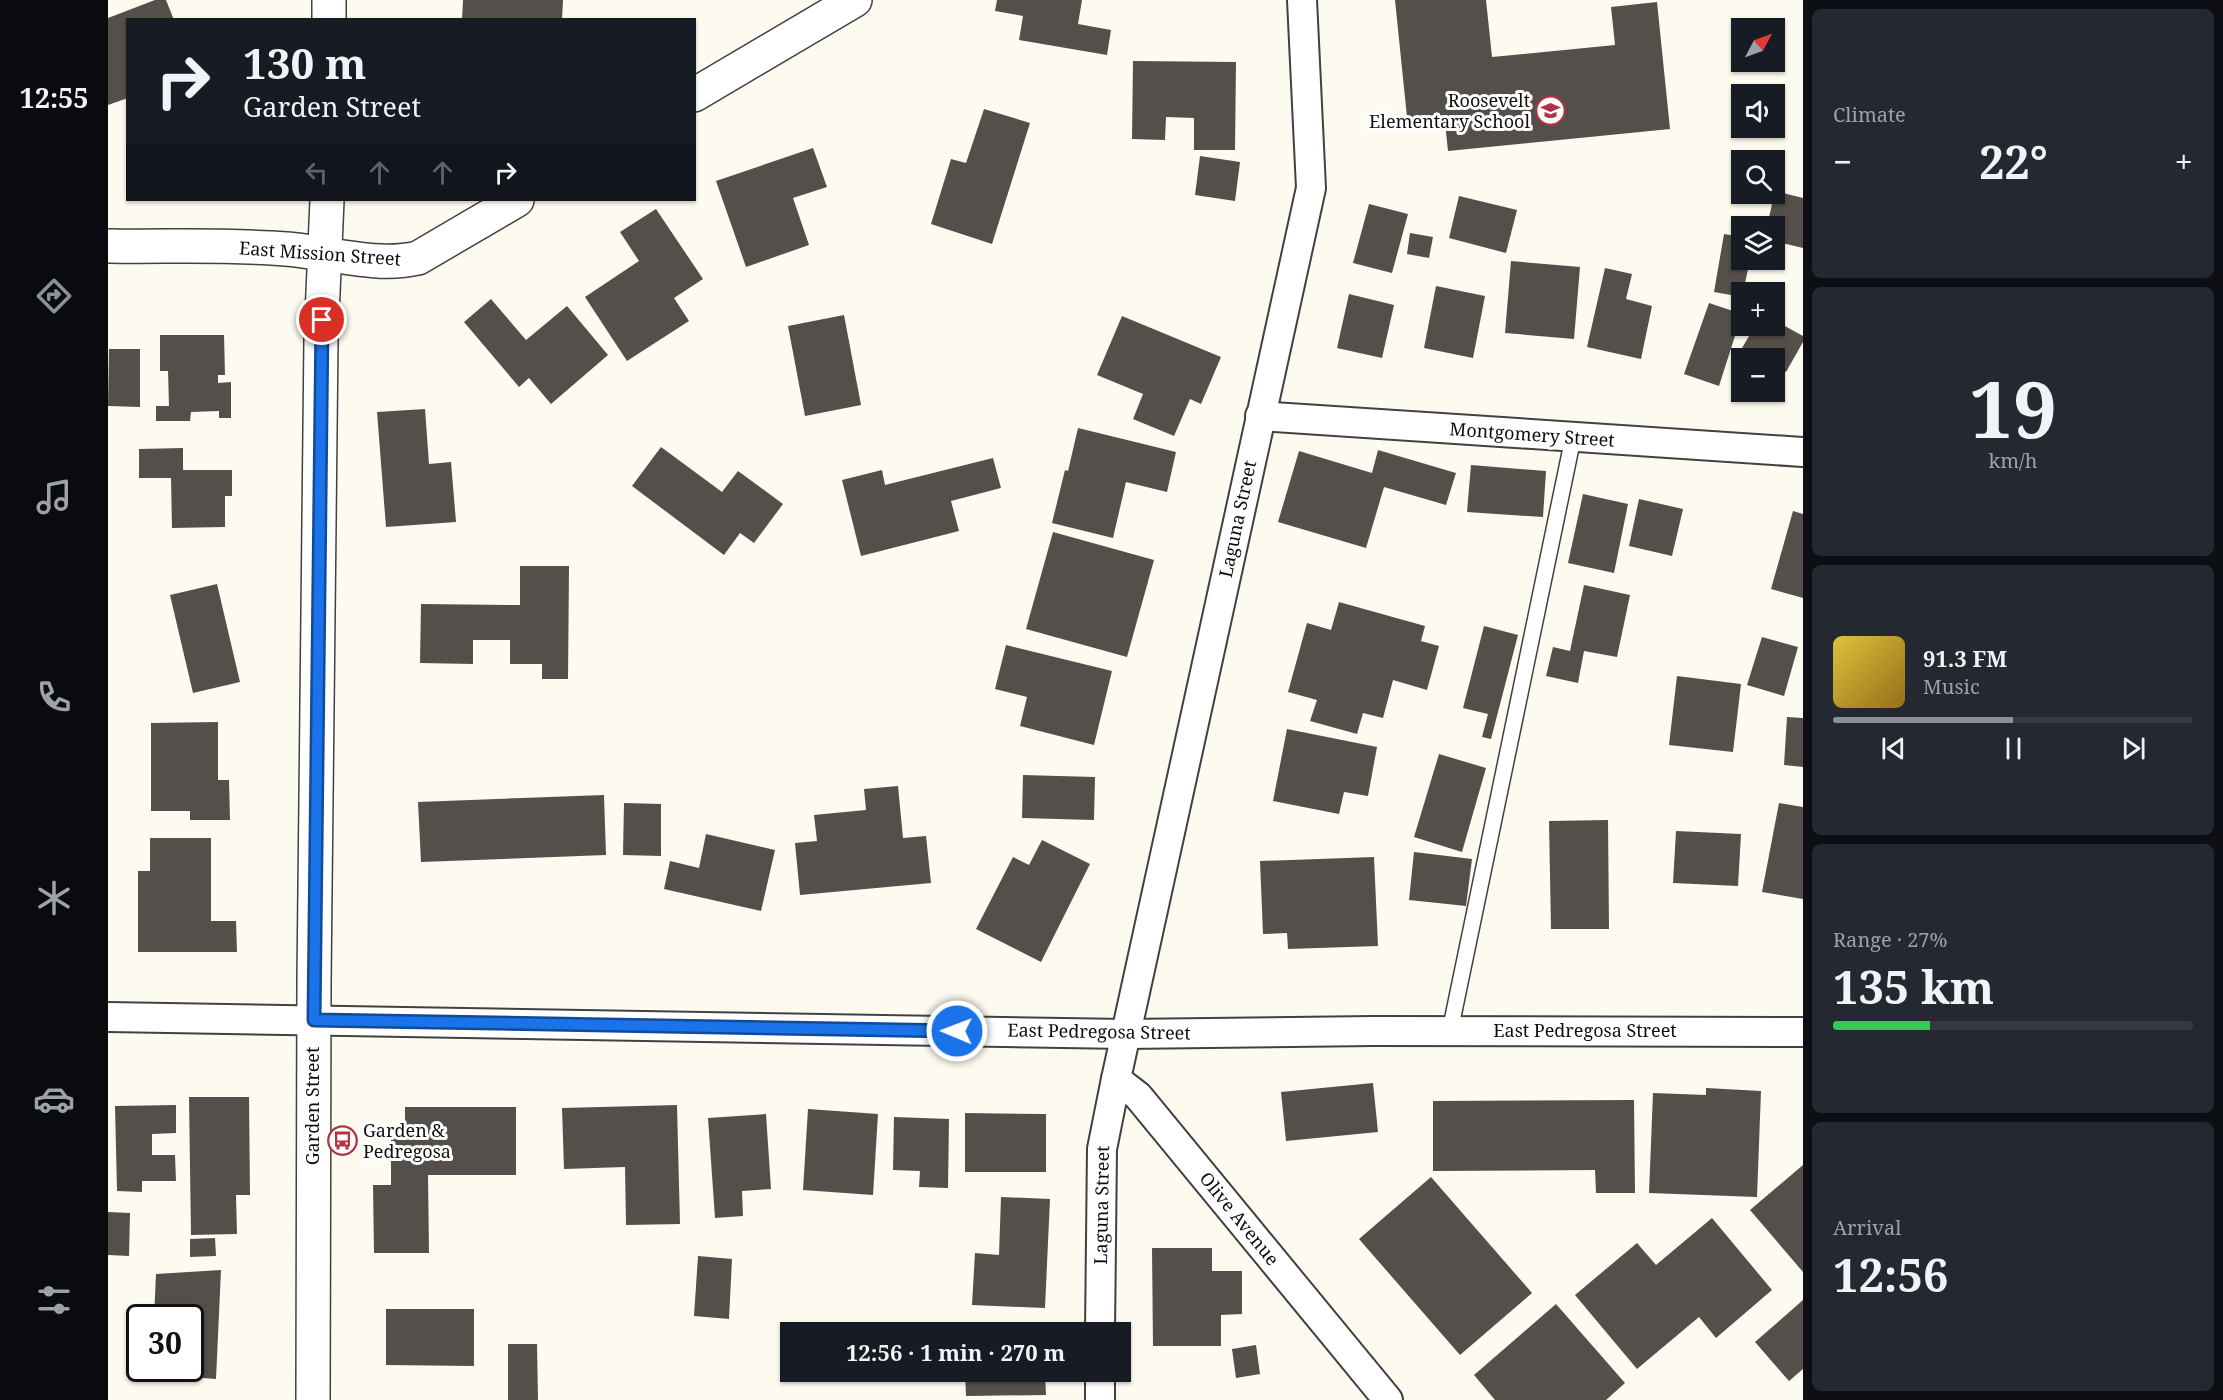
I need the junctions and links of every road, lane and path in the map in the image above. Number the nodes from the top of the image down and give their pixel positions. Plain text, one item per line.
1 (329, 0) edge
2 (855, 0) edge
3 (1302, 0) edge
4 (328, 18) edge
5 (696, 94) edge
6 (327, 201) edge
7 (515, 201) edge
8 (108, 246) edge
9 (325, 254) junction
10 (1260, 416) junction
11 (1573, 438) junction
12 (1803, 452) edge
13 (108, 1017) edge
14 (314, 1020) junction
15 (1450, 1031) junction
16 (1803, 1032) edge
17 (1125, 1034) junction
18 (1116, 1079) junction
19 (1100, 1322) edge
20 (1100, 1382) edge
21 (313, 1400) edge
22 (1100, 1400) edge
23 (1388, 1400) edge

1 - 4 street
2 - 5 street
3 - 10 street, Laguna Street
6 - 9 street, Garden Street
7 - 9 street, East Mission Street
8 - 9 street, East Mission Street
9 - 14 street, Garden Street
10 - 11 street, Montgomery Street
10 - 17 street, Laguna Street
11 - 12 street, Montgomery Street
11 - 15 lane
13 - 14 street, East Pedregosa Street
14 - 17 street, East Pedregosa Street
14 - 21 street, Garden Street
15 - 16 street, East Pedregosa Street
15 - 17 street, East Pedregosa Street
17 - 18 street
18 - 19 street, Laguna Street
18 - 23 street, Olive Avenue
20 - 22 street

